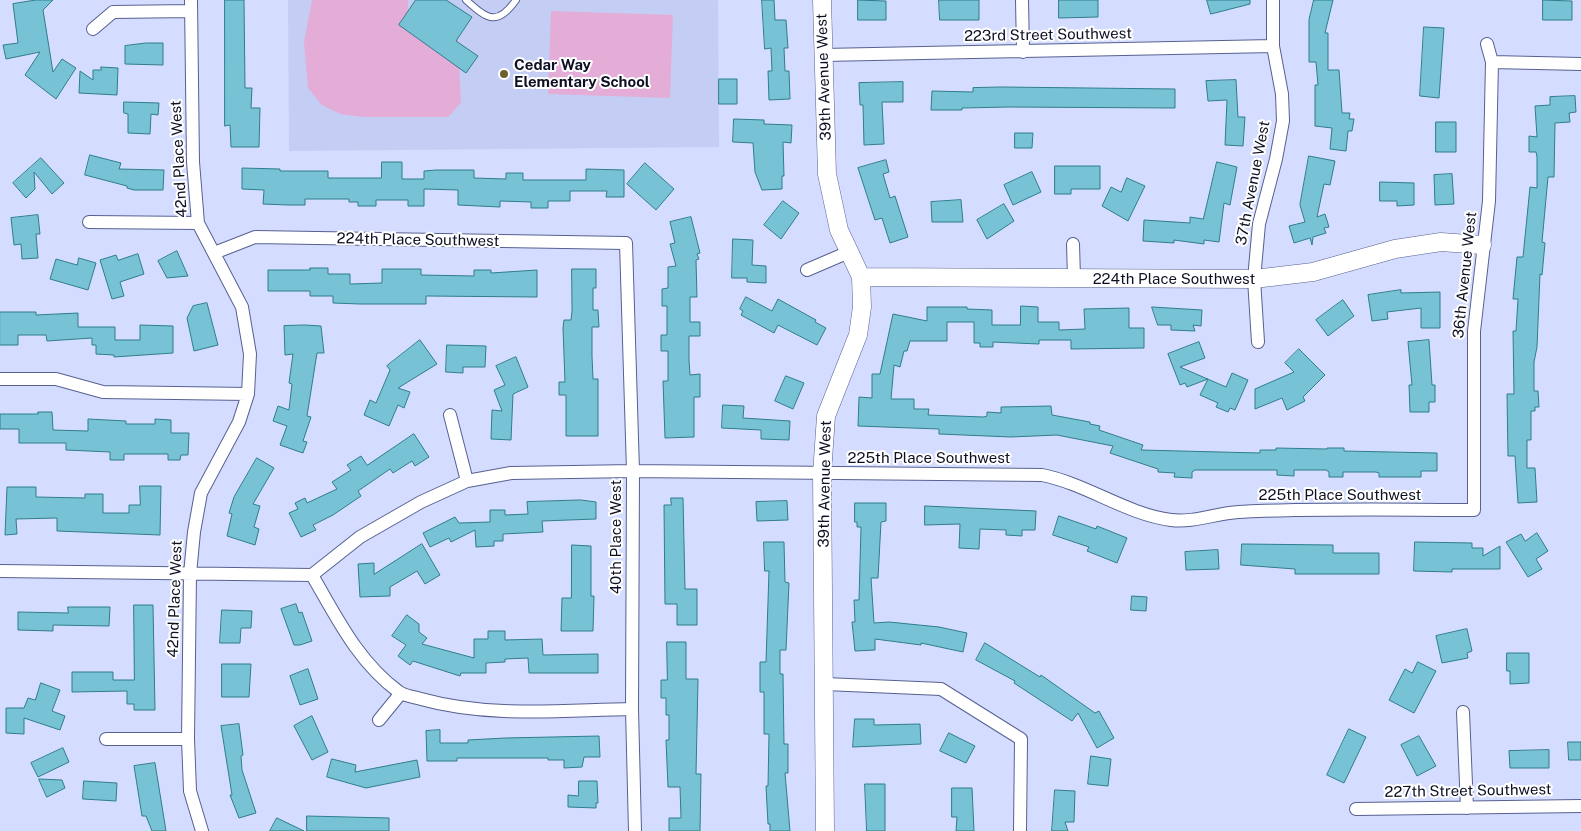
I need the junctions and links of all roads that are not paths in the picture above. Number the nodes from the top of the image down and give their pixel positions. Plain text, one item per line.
1 (466, 0) edge
2 (516, 0) edge
3 (822, 0) edge
4 (1022, 0) edge
5 (1273, 0) edge
6 (190, 6) edge
7 (93, 29) dead end
8 (1487, 44) dead end
9 (1273, 46) junction
10 (1023, 52) junction
11 (823, 55) junction
12 (1492, 62) junction
13 (1580, 64) edge
14 (90, 222) dead end
15 (198, 223) junction
16 (626, 242) joint
17 (1073, 244) dead end
18 (1482, 245) junction
19 (849, 252) junction
20 (214, 253) junction
21 (807, 270) dead end
22 (861, 277) junction
23 (1074, 278) junction
24 (1254, 279) junction
25 (1258, 342) dead end
26 (0, 379) edge
27 (248, 394) junction
28 (450, 415) dead end
29 (633, 471) junction
30 (822, 474) junction
31 (467, 481) junction
32 (1474, 510) joint
33 (0, 571) edge
34 (190, 574) junction
35 (312, 574) junction
36 (825, 684) junction
37 (401, 693) junction
38 (632, 709) junction
39 (1464, 712) dead end
40 (380, 720) dead end
41 (106, 739) dead end
42 (188, 739) junction
43 (1581, 806) edge
44 (1467, 808) junction
45 (1356, 810) dead end
46 (202, 831) edge
47 (635, 831) edge
48 (825, 831) edge
49 (1020, 831) edge

1 - 2 lane
3 - 11 street, 39th Avenue West
4 - 10 street
5 - 9 street, 37th Avenue West
6 - 7 street
6 - 15 street, 42nd Place West
8 - 12 street, 36th Avenue West
9 - 10 street, 223rd Street Southwest
9 - 24 street, 37th Avenue West
10 - 11 street, 223rd Street Southwest
11 - 19 street, 39th Avenue West
12 - 13 street
12 - 18 street, 36th Avenue West
14 - 15 street
15 - 20 street, 42nd Place West
16 - 20 street, 224th Place Southwest
16 - 29 street, 40th Place West
17 - 23 street
18 - 24 street, 224th Place Southwest
18 - 32 street, 36th Avenue West
19 - 21 street
19 - 22 street, 39th Avenue West
20 - 27 street, 42nd Place West
22 - 23 street, 224th Place Southwest
22 - 30 street, 39th Avenue West
23 - 24 street, 224th Place Southwest
24 - 25 street, 37th Avenue West
26 - 27 street
27 - 34 street, 42nd Place West
28 - 31 street
29 - 30 street, 225th Place Southwest
29 - 31 street, 225th Place Southwest
29 - 38 street, 40th Place West
30 - 32 street, 225th Place Southwest
30 - 36 street, 39th Avenue West
31 - 35 street, 225th Place Southwest
33 - 34 street
34 - 35 street
34 - 42 street, 42nd Place West
35 - 37 street
36 - 48 street, 39th Avenue West
36 - 49 street
37 - 38 street
37 - 40 street
38 - 47 street, 40th Place West
39 - 44 street
41 - 42 street
42 - 46 street, 42nd Place West
43 - 44 street, 227th Street Southwest
44 - 45 street, 227th Street Southwest

